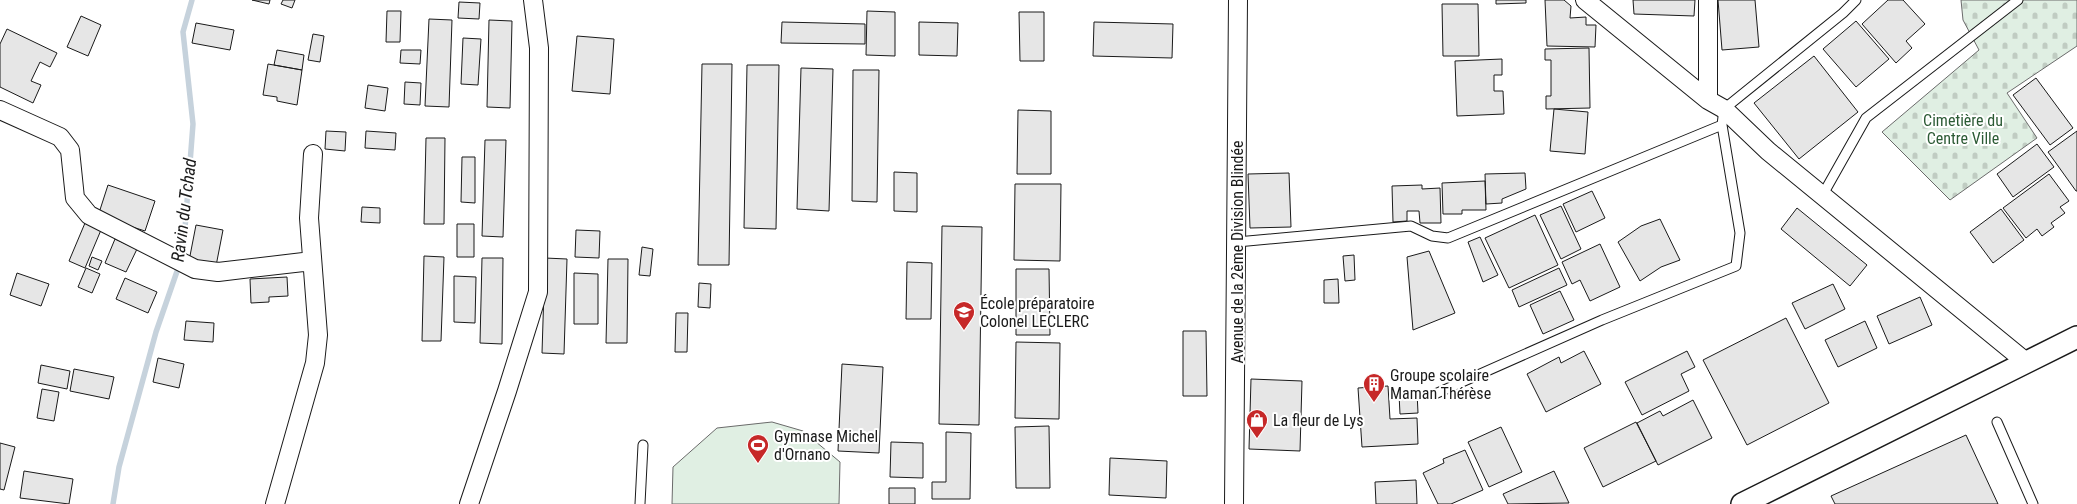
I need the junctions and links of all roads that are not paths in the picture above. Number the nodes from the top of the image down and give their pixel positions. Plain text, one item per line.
1 (533, 0) edge
2 (1238, 0) edge
3 (1584, 0) edge
4 (1708, 0) edge
5 (1856, 0) edge
6 (2018, 0) edge
7 (1708, 100) junction
8 (0, 110) edge
9 (1723, 117) junction
10 (313, 154) dead end
11 (1822, 196) junction
12 (1237, 242) junction
13 (312, 261) junction
14 (2077, 337) edge
15 (2026, 362) junction
16 (1435, 394) dead end
17 (1997, 422) dead end
18 (643, 445) dead end
19 (275, 504) edge
20 (469, 504) edge
21 (640, 504) edge
22 (1234, 504) edge
23 (1742, 504) edge
24 (2033, 504) edge

1 - 20 street
2 - 12 street, Avenue de la 2ème Division Blindée
3 - 7 street
4 - 7 street
5 - 9 lane
6 - 11 lane
7 - 9 street
8 - 13 street
9 - 11 street
9 - 12 lane
9 - 16 lane
10 - 13 street
11 - 15 street
12 - 22 street, Avenue de la 2ème Division Blindée
13 - 19 street
14 - 15 street
15 - 23 street
17 - 24 lane
18 - 21 lane

